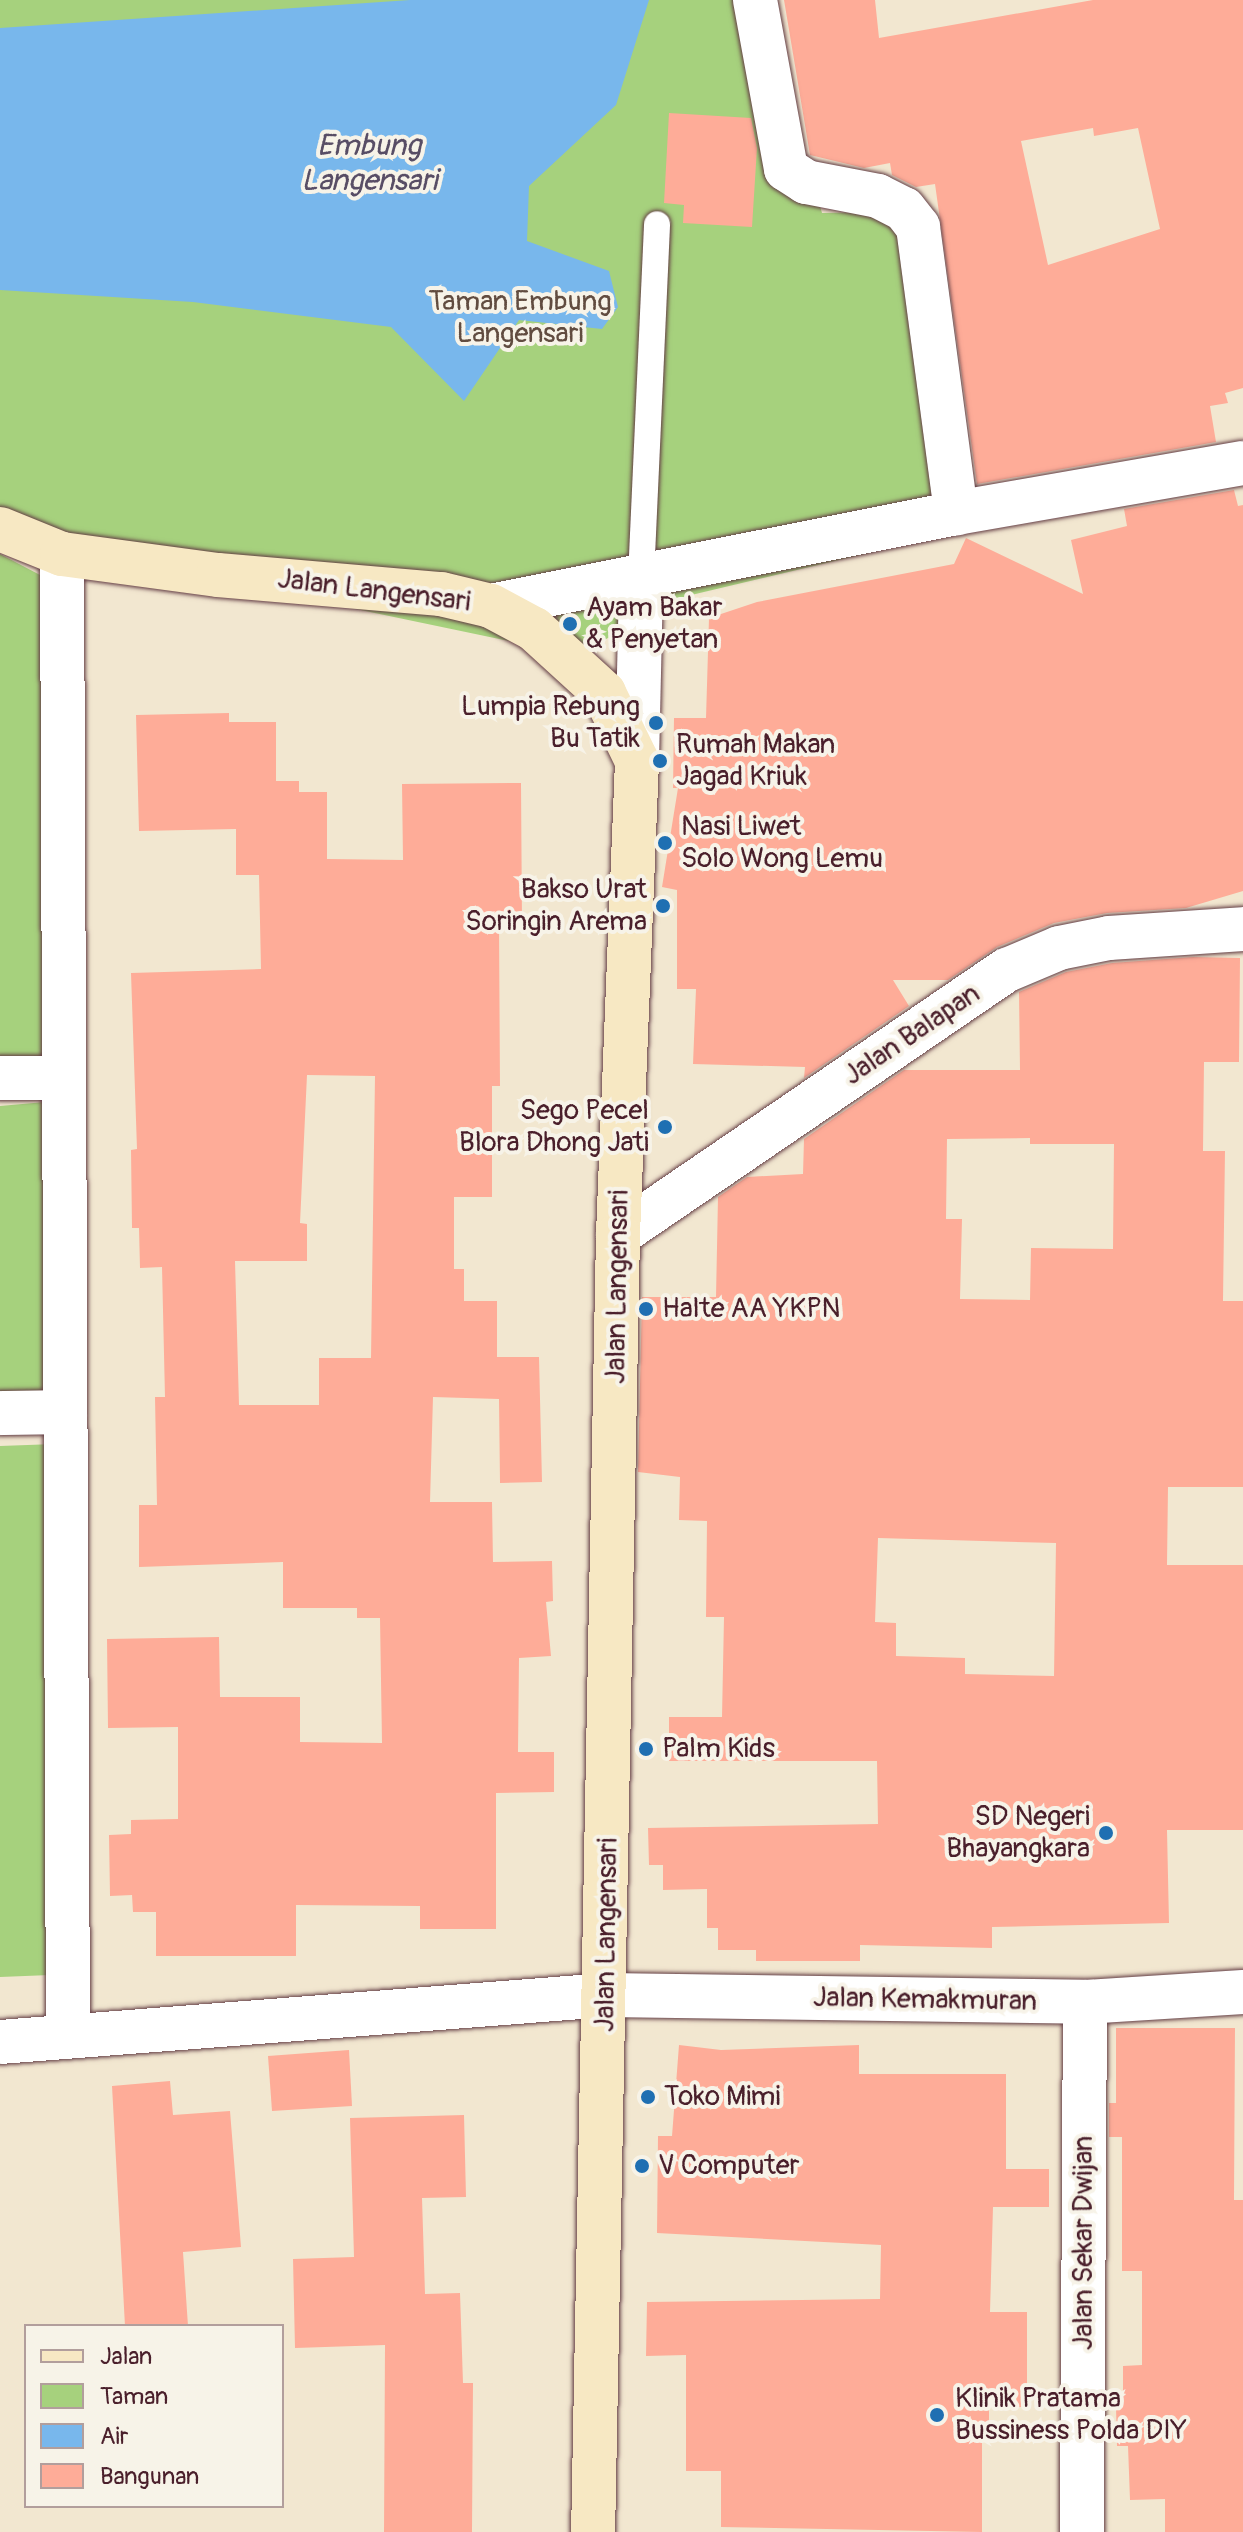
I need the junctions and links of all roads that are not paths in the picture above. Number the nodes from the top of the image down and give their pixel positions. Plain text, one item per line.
1 (755, 0) edge
2 (657, 224) dead end
3 (1243, 463) edge
4 (956, 513) junction
5 (0, 529) edge
6 (62, 554) junction
7 (641, 578) junction
8 (491, 606) junction
9 (637, 761) junction
10 (1243, 929) edge
11 (0, 1078) edge
12 (64, 1078) junction
13 (618, 1235) junction
14 (65, 1412) junction
15 (0, 1413) edge
16 (1243, 1992) edge
17 (606, 1995) junction
18 (1085, 2002) junction
19 (68, 2036) junction
20 (0, 2042) edge
21 (593, 2532) edge
22 (1082, 2532) edge

1 - 4 street
2 - 7 lane
3 - 4 street
4 - 7 street
5 - 6 main road, Jalan Langensari
6 - 8 main road, Jalan Langensari
6 - 12 street
7 - 8 street
7 - 9 street
8 - 9 main road, Jalan Langensari
9 - 13 main road, Jalan Langensari
10 - 13 street, Jalan Balapan
11 - 12 street
12 - 14 street
13 - 17 main road, Jalan Langensari
14 - 15 street
14 - 19 street
16 - 18 street, Jalan Kemakmuran
17 - 18 street, Jalan Kemakmuran
17 - 19 street, Jalan Kemakmuran
17 - 21 main road, Jalan Langensari
18 - 22 street, Jalan Sekar Dwijan
19 - 20 street, Jalan Kemakmuran

